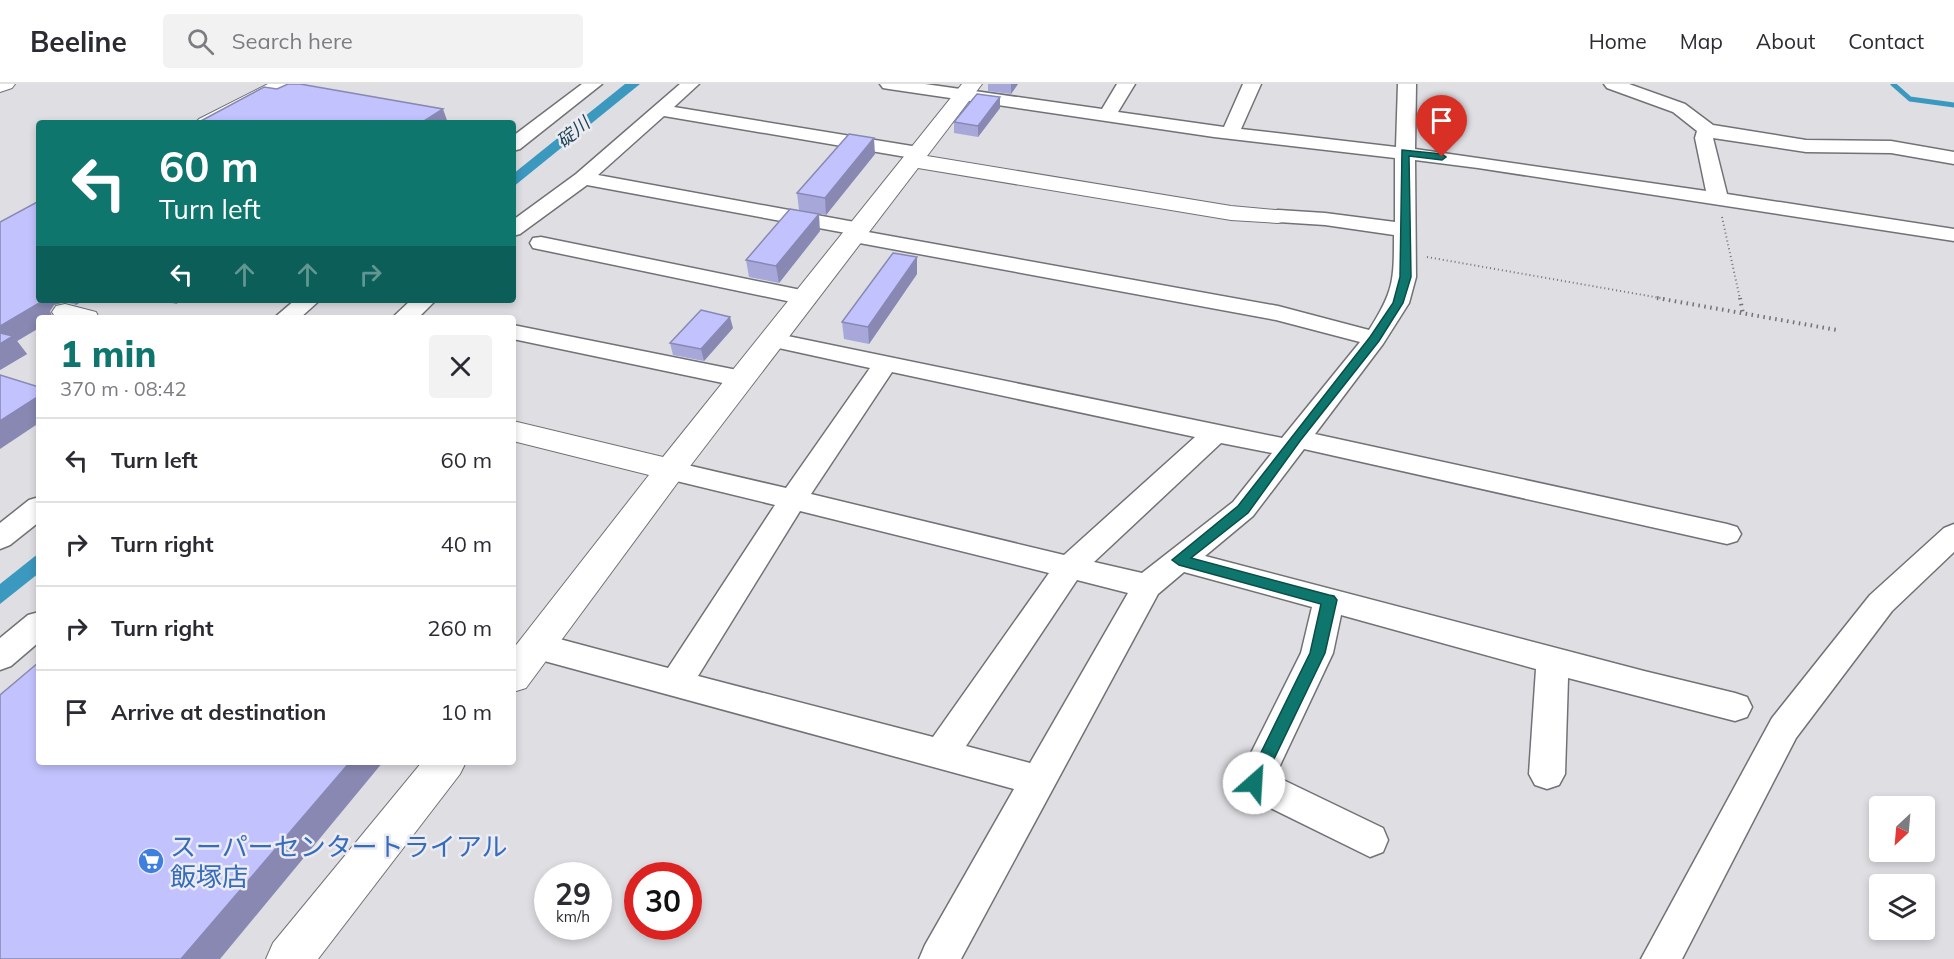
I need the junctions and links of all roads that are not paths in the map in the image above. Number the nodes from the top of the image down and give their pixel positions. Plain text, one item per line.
1 (5, 84) edge
2 (283, 84) edge
3 (593, 84) edge
4 (674, 84) edge
5 (690, 84) edge
6 (889, 84) edge
7 (1126, 84) edge
8 (1252, 84) edge
9 (1407, 84) edge
10 (1613, 84) edge
11 (0, 86) edge
12 (968, 89) edge
13 (660, 110) junction
14 (1107, 116) junction
15 (212, 120) edge
16 (1707, 130) junction
17 (1230, 133) junction
18 (516, 143) edge
19 (1405, 152) junction
20 (915, 157) junction
21 (1954, 158) edge
22 (583, 178) junction
23 (1718, 199) junction
24 (1278, 216) joint
25 (516, 221) edge
26 (516, 228) edge
27 (1405, 230) junction
28 (857, 232) junction
29 (1954, 235) edge
30 (541, 243) dead end
31 (806, 298) junction
32 (305, 303) edge
33 (422, 303) edge
34 (290, 315) edge
35 (408, 315) edge
36 (516, 333) edge
37 (1375, 339) junction
38 (773, 340) junction
39 (885, 364) junction
40 (742, 379) junction
41 (516, 432) edge
42 (1216, 433) junction
43 (1292, 443) junction
44 (670, 470) junction
45 (793, 500) junction
46 (36, 509) edge
47 (1727, 534) dead end
48 (1954, 535) edge
49 (0, 538) edge
50 (1179, 560) junction
51 (1070, 567) junction
52 (1147, 586) junction
53 (1329, 600) junction
54 (36, 627) edge
55 (537, 646) junction
56 (0, 657) edge
57 (1553, 660) junction
58 (516, 673) edge
59 (676, 683) junction
60 (1735, 707) dead end
61 (941, 754) junction
62 (444, 765) edge
63 (1547, 774) dead end
64 (1037, 780) junction
65 (1370, 840) dead end
66 (289, 959) edge
67 (939, 959) edge
68 (1661, 959) edge

1 - 11 street
2 - 15 street
3 - 18 street
4 - 25 street
5 - 13 street
6 - 12 street
7 - 14 street
8 - 17 street
9 - 19 street
10 - 16 street
12 - 14 street
12 - 20 street
13 - 20 street
13 - 22 street
14 - 17 street
16 - 21 street
16 - 23 street
17 - 19 street
19 - 23 street
19 - 27 street
20 - 24 street
20 - 28 street
22 - 26 street
22 - 28 street
23 - 29 street
24 - 27 street
27 - 37 street
28 - 31 street
28 - 37 street
30 - 31 street
31 - 38 street
32 - 34 street
33 - 35 street
36 - 40 street
37 - 43 street
38 - 39 street
38 - 40 street
39 - 42 street
39 - 45 street
40 - 44 street
41 - 44 street
42 - 43 street
42 - 51 street
43 - 47 street
43 - 50 street
44 - 45 street
44 - 55 street
45 - 51 street
45 - 59 street
46 - 49 street
48 - 68 street
50 - 52 street
50 - 53 street
51 - 52 street
51 - 61 street
52 - 64 street
53 - 57 street
53 - 65 street
54 - 56 street
55 - 58 street
55 - 59 street
57 - 60 street
57 - 63 street
59 - 61 street
61 - 64 street
62 - 66 street
64 - 67 street

